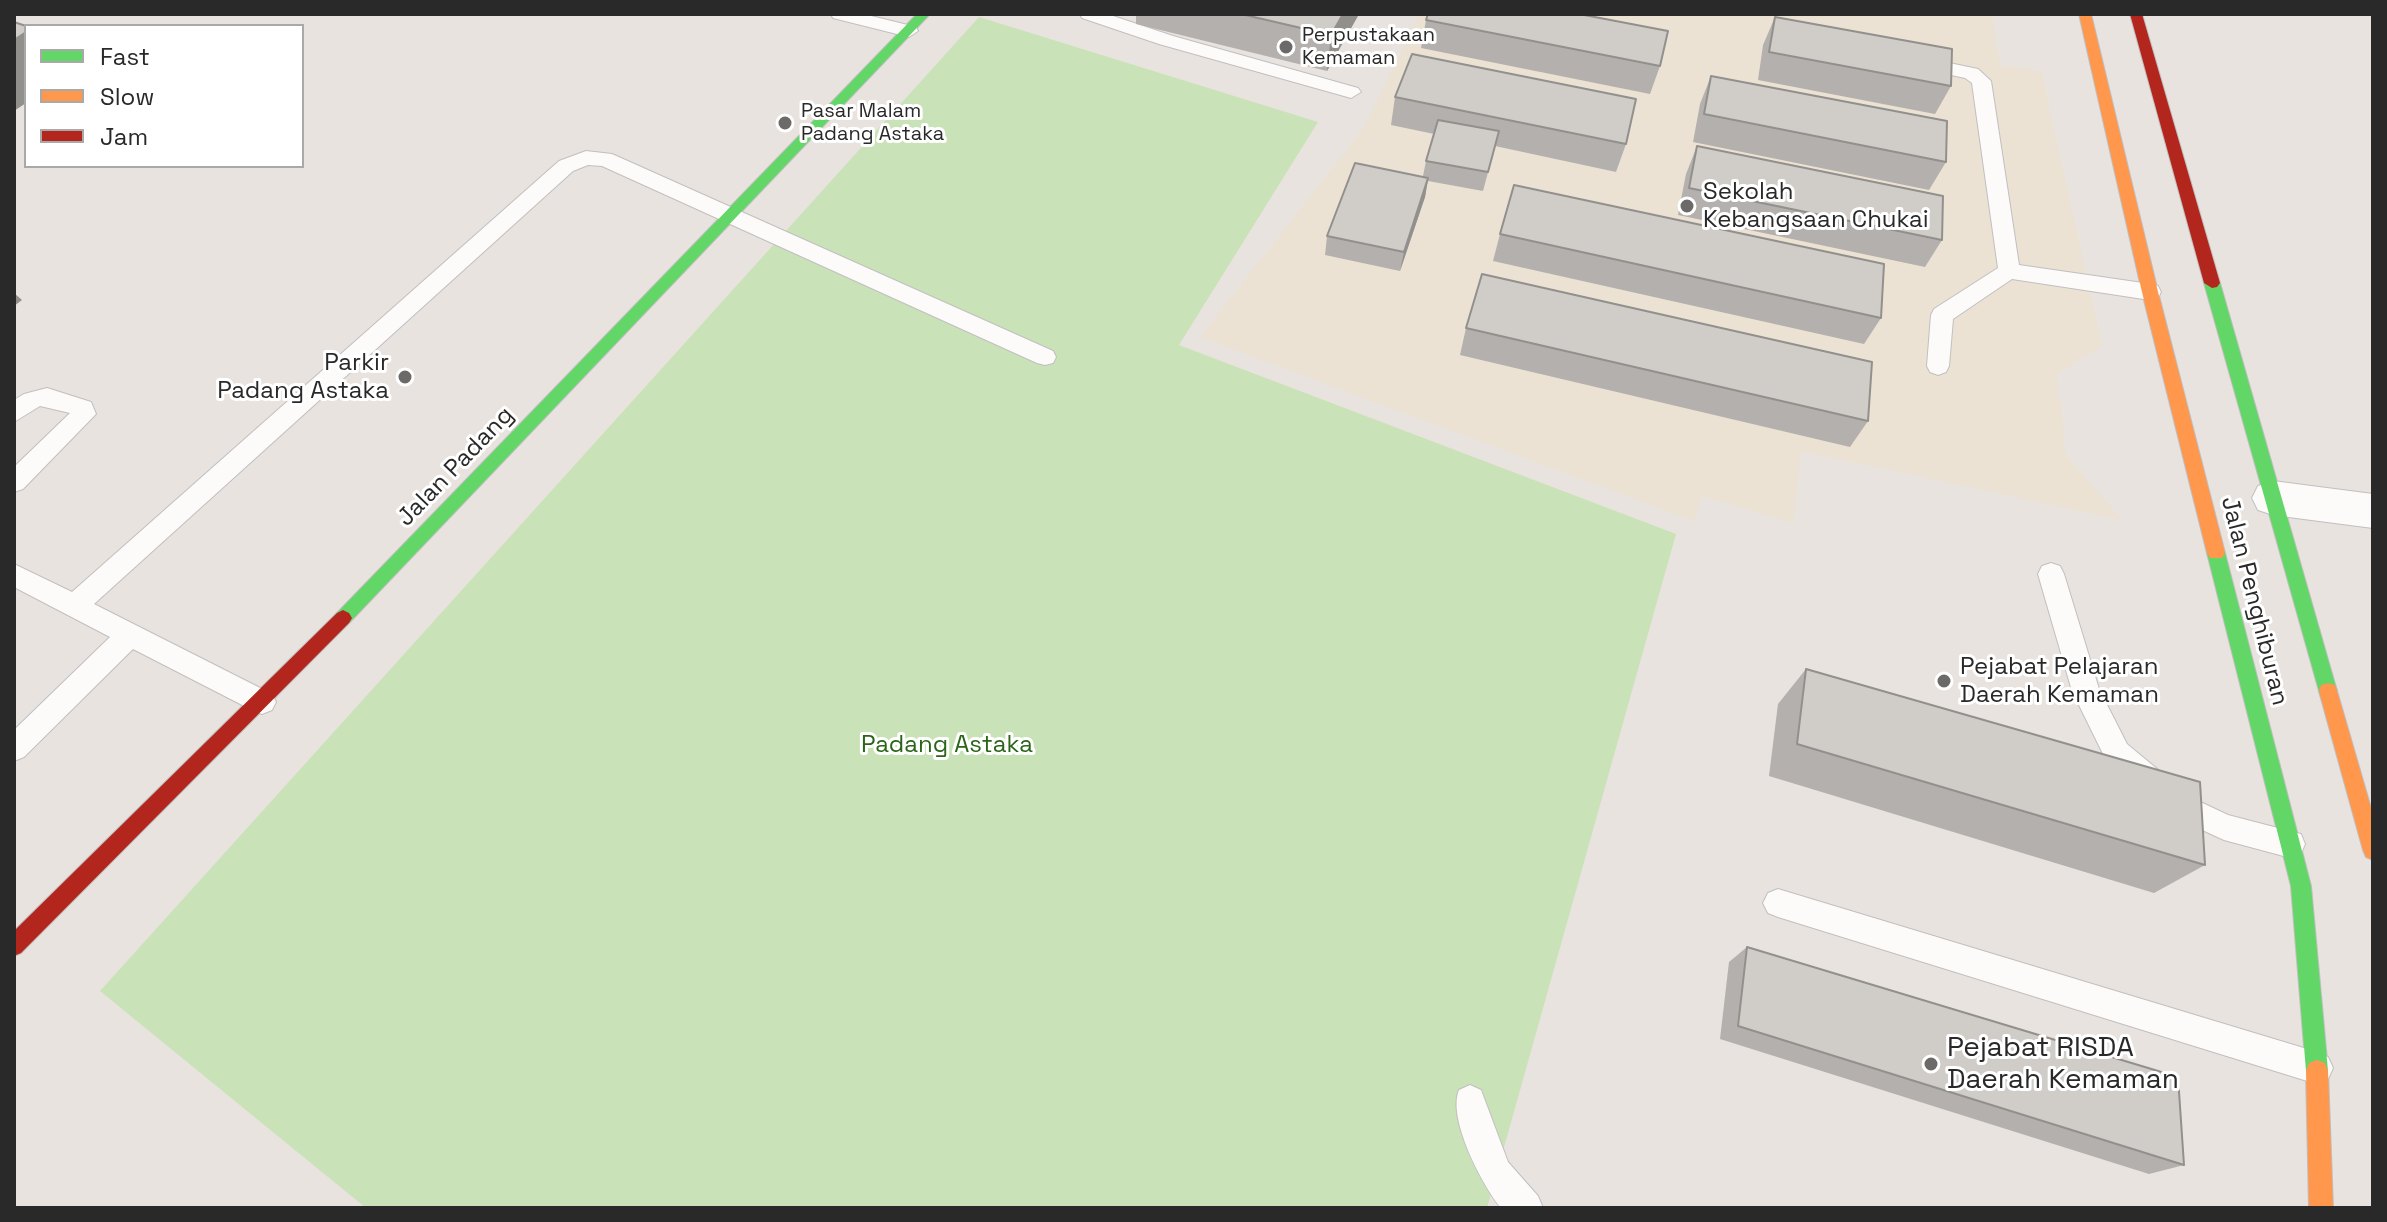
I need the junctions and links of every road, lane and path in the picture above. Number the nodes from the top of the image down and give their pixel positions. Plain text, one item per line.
1 (840, 14) edge
2 (924, 14) edge
3 (1089, 14) edge
4 (2085, 14) edge
5 (2136, 14) edge
6 (909, 31) junction
7 (1894, 58) edge
8 (1351, 92) dead end
9 (732, 216) junction
10 (2009, 271) junction
11 (2150, 292) junction
12 (1045, 357) dead end
13 (1938, 366) dead end
14 (14, 413) edge
15 (14, 482) edge
16 (2273, 498) junction
17 (2373, 511) edge
18 (2051, 574) dead end
19 (14, 575) edge
20 (74, 606) junction
21 (130, 635) junction
22 (262, 702) junction
23 (14, 748) edge
24 (2291, 844) junction
25 (2373, 850) edge
26 (1778, 903) dead end
27 (14, 946) edge
28 (2317, 1068) junction
29 (1470, 1101) dead end
30 (1526, 1208) edge
31 (2321, 1208) edge

1 - 6 lane
2 - 6 main road, Jalan Padang
3 - 8 lane
4 - 11 main road, Jalan Penghiburan
5 - 16 main road, Jalan Penghiburan
6 - 9 main road, Jalan Padang
7 - 10 lane
9 - 12 lane
9 - 20 lane
9 - 22 main road, Jalan Padang
10 - 11 lane
10 - 13 lane
11 - 24 main road, Jalan Penghiburan
14 - 15 lane
16 - 17 street
16 - 25 main road, Jalan Penghiburan
18 - 24 lane
19 - 20 lane
20 - 21 lane
21 - 22 lane
21 - 23 lane
22 - 27 main road, Jalan Padang
24 - 28 main road, Jalan Penghiburan
26 - 28 lane
28 - 31 main road, Jalan Penghiburan
29 - 30 lane

